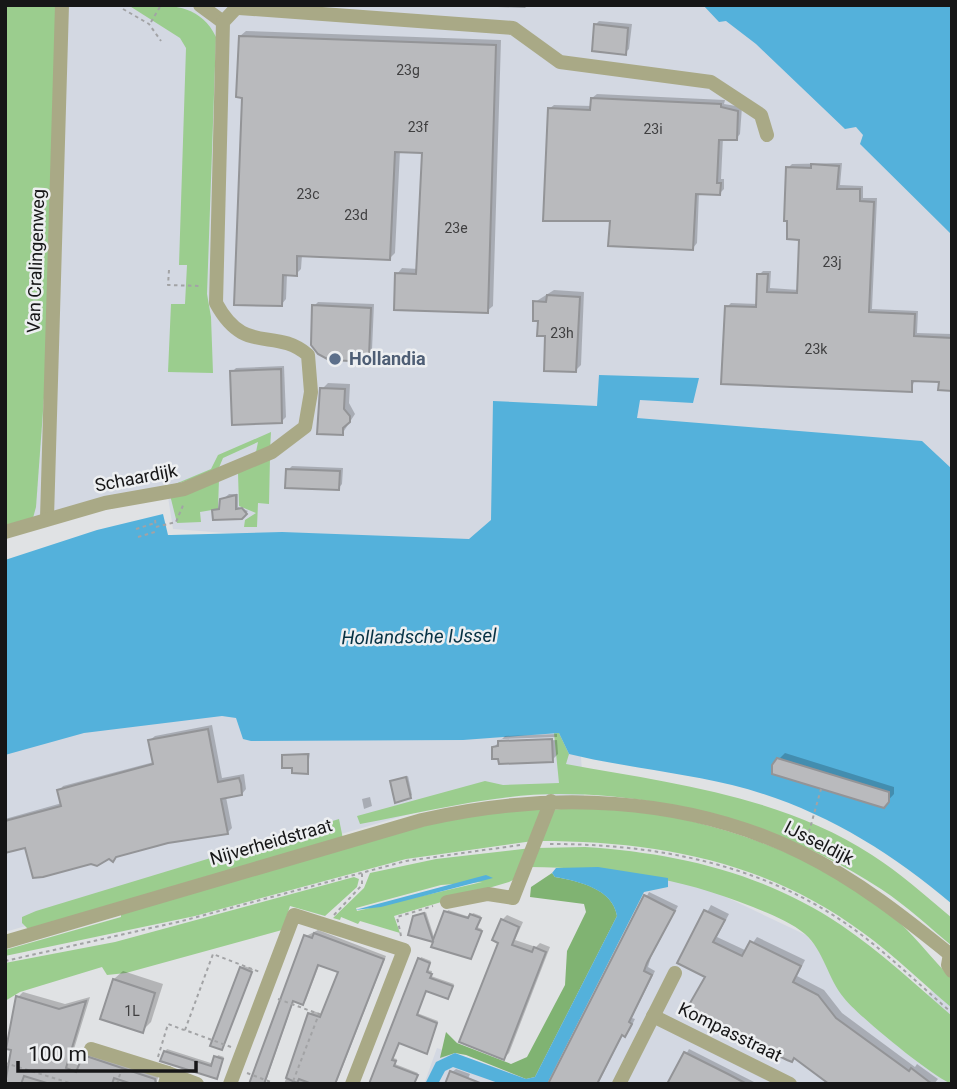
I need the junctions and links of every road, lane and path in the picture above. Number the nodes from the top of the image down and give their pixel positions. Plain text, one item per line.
1 (62, 5) edge
2 (161, 5) edge
3 (200, 5) edge
4 (239, 7) edge
5 (122, 9) dead end
6 (223, 22) junction
7 (149, 24) junction
8 (161, 41) dead end
9 (767, 135) dead end
10 (169, 270) dead end
11 (207, 286) dead end
12 (184, 489) junction
13 (47, 518) junction
14 (155, 523) junction
15 (136, 529) dead end
16 (158, 531) junction
17 (5, 532) edge
18 (138, 537) dead end
19 (159, 538) dead end
20 (821, 789) dead end
21 (551, 801) junction
22 (649, 808) joint
23 (803, 853) junction
24 (362, 871) dead end
25 (447, 902) joint
26 (324, 924) junction
27 (5, 942) edge
28 (400, 948) junction
29 (951, 955) edge
30 (952, 971) edge
31 (675, 973) dead end
32 (270, 976) junction
33 (264, 993) junction
34 (653, 1016) junction
35 (185, 1030) junction
36 (92, 1049) dead end
37 (242, 1051) junction
38 (5, 1063) edge
39 (236, 1069) junction
40 (162, 1075) edge
41 (293, 1083) edge
42 (73, 1084) edge
43 (197, 1084) edge
44 (230, 1084) edge
45 (276, 1084) edge
46 (352, 1084) edge
47 (619, 1084) edge
48 (790, 1084) edge

1 - 13 street, Van Cralingenweg
2 - 7 path
3 - 6 street
4 - 6 street
4 - 9 street
5 - 7 path
6 - 12 street, Schaardijk
7 - 8 path
10 - 11 path
12 - 13 street, Schaardijk
12 - 14 path
13 - 17 street, Schaardijk
14 - 15 path
14 - 16 path
16 - 18 path
16 - 19 path
20 - 23 path
21 - 22 street, Nijverheidstraat
21 - 25 street
21 - 27 street, Nijverheidstraat
22 - 23 street, IJsseldijk
23 - 29 street, IJsseldijk
24 - 26 path
25 - 28 path
26 - 28 street
26 - 32 street
28 - 46 street
29 - 30 street
31 - 34 street, Kompasstraat
32 - 33 street
32 - 35 path
33 - 37 street
33 - 41 path
34 - 47 street, Kompasstraat
34 - 48 street, Kompasstraat
35 - 37 path
35 - 40 path
36 - 40 street
37 - 39 street
38 - 42 path
39 - 44 street
39 - 45 path
40 - 43 street

